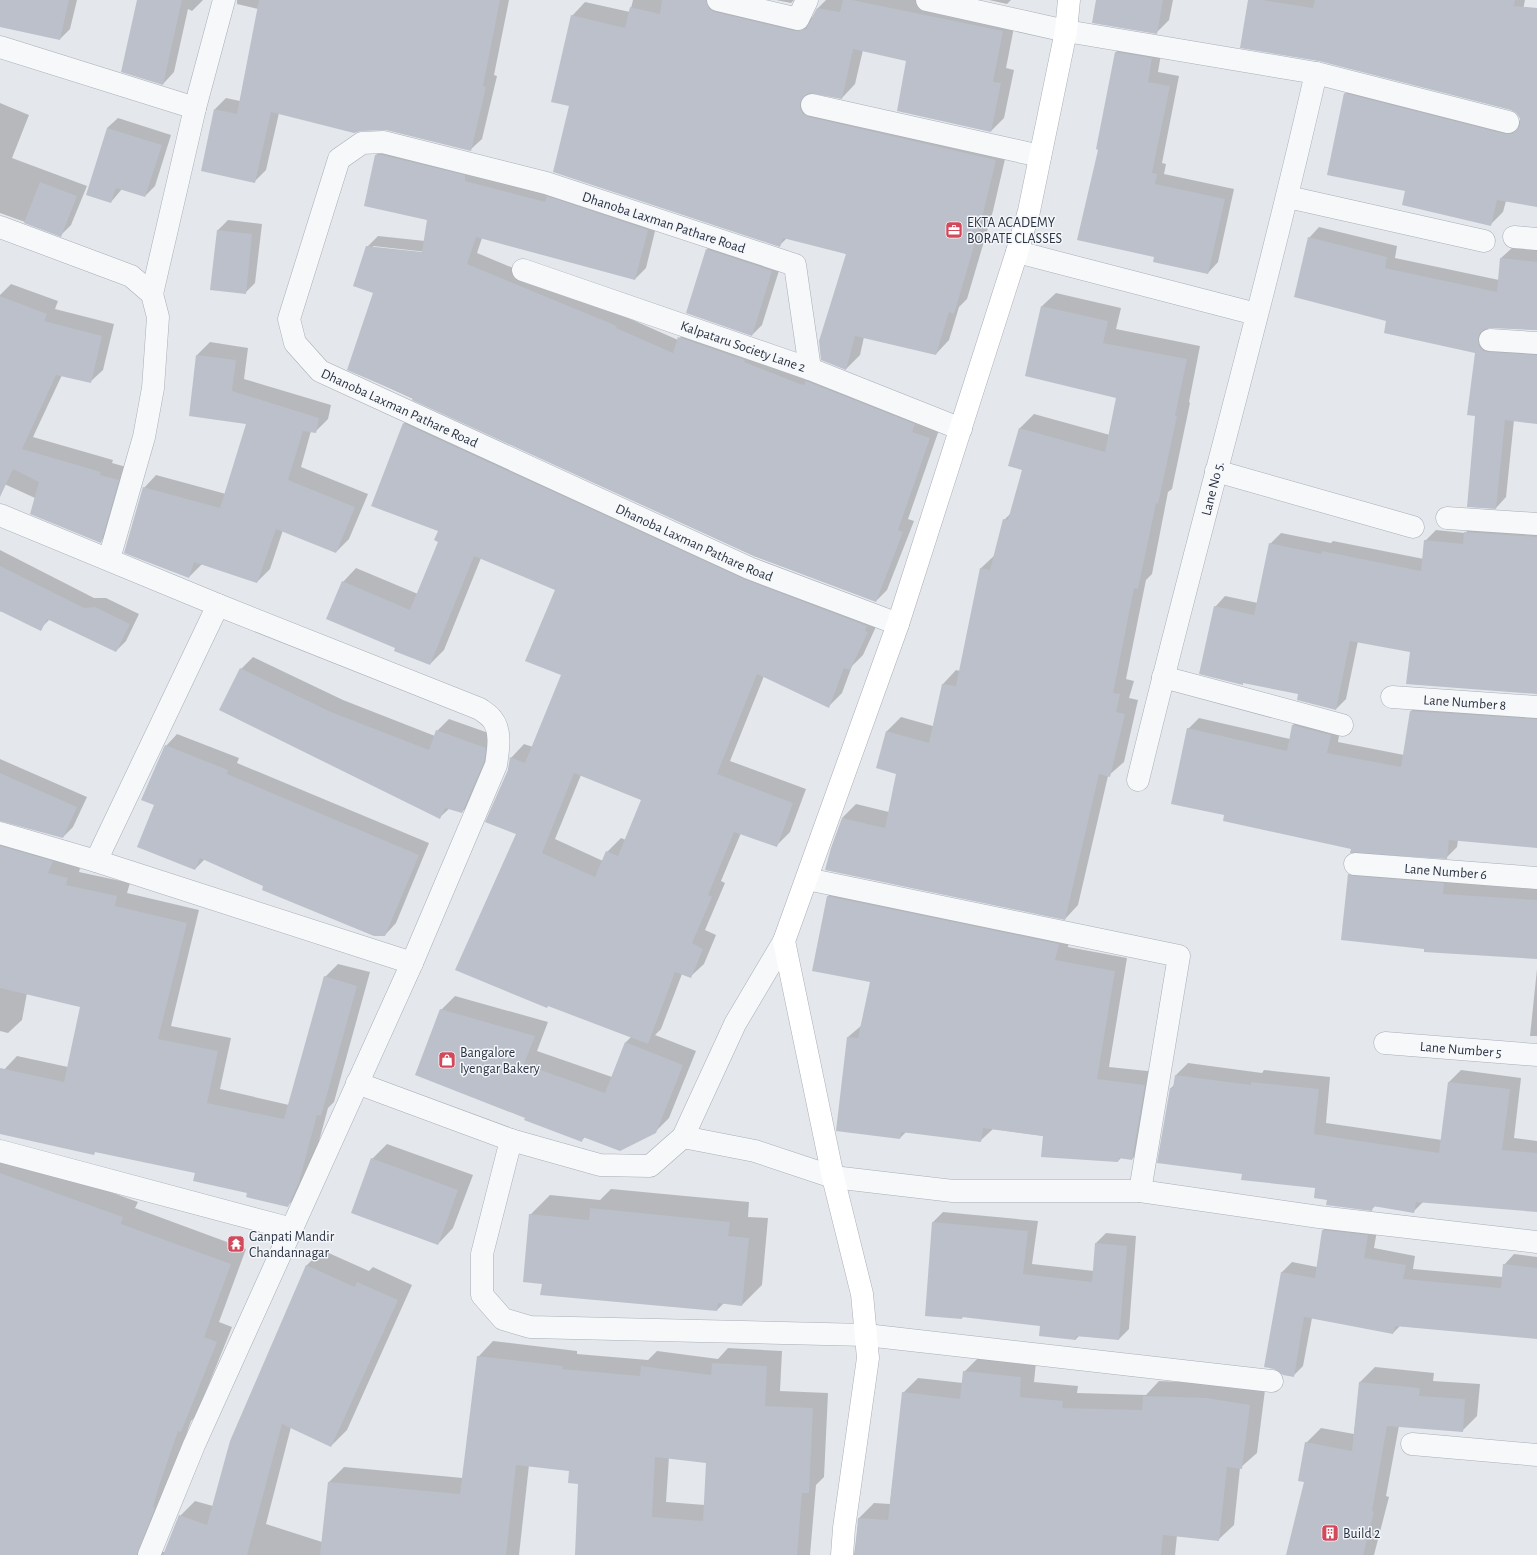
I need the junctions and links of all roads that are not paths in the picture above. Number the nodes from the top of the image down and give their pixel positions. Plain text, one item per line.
1 (224, 0) edge
2 (718, 0) edge
3 (807, 0) edge
4 (927, 0) edge
5 (1069, 0) edge
6 (1066, 31) junction
7 (0, 47) edge
8 (1316, 73) junction
9 (812, 105) dead end
10 (195, 108) junction
11 (1508, 122) dead end
12 (1040, 156) junction
13 (1288, 197) junction
14 (0, 227) edge
15 (1514, 237) dead end
16 (1537, 239) edge
17 (1484, 241) dead end
18 (1017, 252) junction
19 (522, 270) dead end
20 (152, 294) junction
21 (1256, 314) junction
22 (1490, 340) dead end
23 (1537, 343) edge
24 (810, 369) junction
25 (961, 429) junction
26 (1216, 470) junction
27 (0, 515) edge
28 (1447, 518) dead end
29 (1537, 524) edge
30 (1413, 527) dead end
31 (109, 559) junction
32 (218, 605) junction
33 (898, 624) junction
34 (1163, 677) junction
35 (1392, 697) dead end
36 (1537, 708) edge
37 (1342, 725) dead end
38 (1138, 780) dead end
39 (0, 833) edge
40 (96, 862) junction
41 (1355, 864) dead end
42 (1537, 878) edge
43 (807, 879) junction
44 (784, 941) junction
45 (412, 963) junction
46 (1385, 1043) dead end
47 (1537, 1055) edge
48 (356, 1083) junction
49 (683, 1137) junction
50 (511, 1140) junction
51 (0, 1151) edge
52 (833, 1177) junction
53 (1140, 1191) junction
54 (292, 1229) junction
55 (1537, 1242) edge
56 (866, 1335) junction
57 (1272, 1381) dead end
58 (1412, 1444) dead end
59 (1537, 1455) edge
60 (149, 1555) edge
61 (842, 1555) edge

1 - 10 street
2 - 3 street
4 - 6 street
5 - 6 street
6 - 8 street
6 - 12 street
7 - 10 street
8 - 11 street
8 - 13 street, Lane No 5.
9 - 12 street
10 - 20 street
12 - 18 street
13 - 17 street
13 - 21 street, Lane No 5.
14 - 20 street
15 - 16 street
18 - 21 street
18 - 25 street
19 - 24 street, Kalpataru Society Lane 2
20 - 31 street
21 - 26 street, Lane No 5.
22 - 23 street
24 - 25 street, Kalpataru Society Lane 2
24 - 33 street, Dhanoba Laxman Pathare Road
25 - 33 street
26 - 30 street
26 - 34 street, Lane No 5.
27 - 31 street
28 - 29 street
31 - 32 street
32 - 40 street
32 - 45 street
33 - 43 street
34 - 37 street
34 - 38 street, Lane No 5.
35 - 36 street, Lane Number 8
39 - 40 street
40 - 45 street
41 - 42 street, Lane Number 6
43 - 44 street
43 - 53 street
44 - 49 street
44 - 52 street
45 - 48 street
46 - 47 street, Lane Number 5
48 - 50 street
48 - 54 street
49 - 50 street
49 - 52 street
50 - 56 street
51 - 54 street
52 - 53 street
52 - 56 street
53 - 55 street
54 - 60 street
56 - 57 street
56 - 61 street
58 - 59 street

